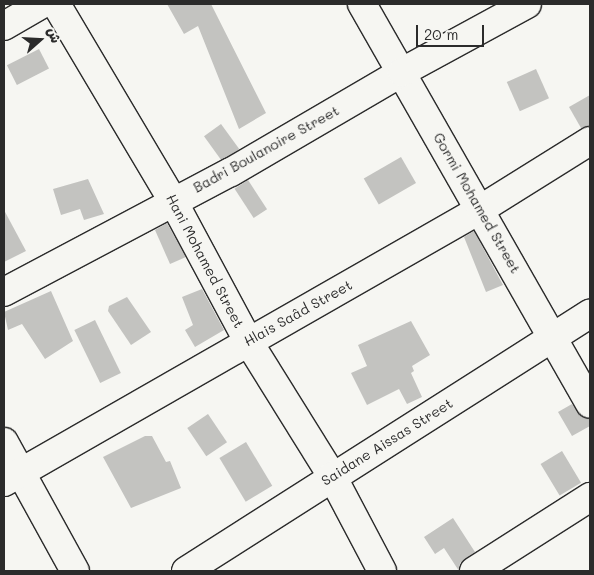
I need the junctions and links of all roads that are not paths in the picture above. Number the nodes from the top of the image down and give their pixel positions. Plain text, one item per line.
1 (42, 4) edge
2 (56, 4) edge
3 (362, 4) edge
4 (527, 4) edge
5 (4, 26) edge
6 (402, 72) junction
7 (590, 141) edge
8 (173, 201) junction
9 (481, 210) junction
10 (4, 292) edge
11 (590, 314) edge
12 (552, 338) junction
13 (248, 342) junction
14 (590, 403) edge
15 (4, 442) edge
16 (332, 476) junction
17 (12, 477) edge
18 (590, 497) edge
19 (75, 571) edge
20 (186, 571) edge
21 (382, 571) edge
22 (474, 571) edge

1 - 5 street
2 - 8 street, Hani Mohamed Street
3 - 6 street, Gormi Mohamed Street
4 - 6 street, Badri Boulanoire Street
6 - 8 street, Badri Boulanoire Street
6 - 9 street, Gormi Mohamed Street
7 - 9 street, Hlais Saâd Street
8 - 10 street, Badri Boulanoire Street
8 - 13 street, Hani Mohamed Street
9 - 12 street, Gormi Mohamed Street
9 - 13 street, Hlais Saâd Street
11 - 12 street, Saidane Aissas Street
12 - 14 street, Gormi Mohamed Street
12 - 16 street, Saidane Aissas Street
13 - 16 street, Hani Mohamed Street
13 - 17 street, Hlais Saâd Street
15 - 17 street
16 - 20 street, Saidane Aissas Street
16 - 21 street, Hani Mohamed Street
17 - 19 street
18 - 22 street

